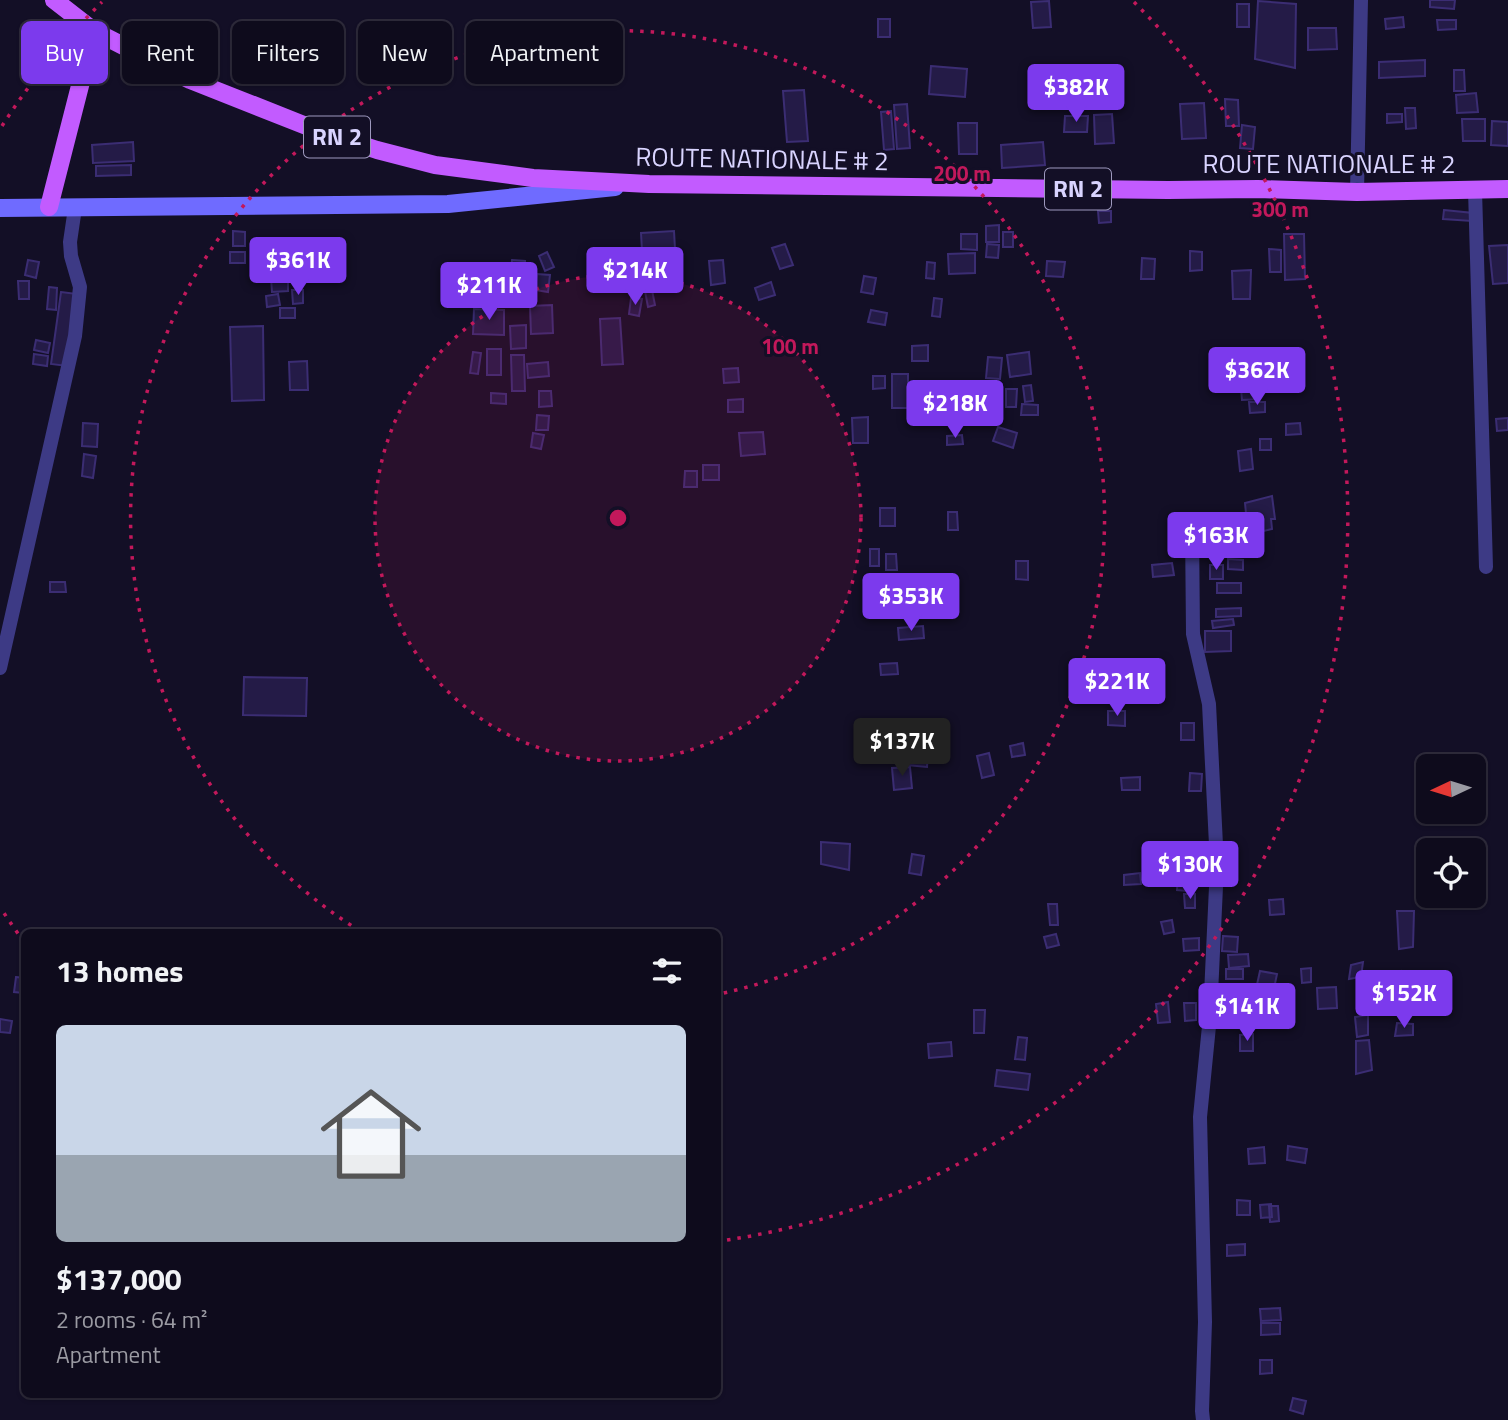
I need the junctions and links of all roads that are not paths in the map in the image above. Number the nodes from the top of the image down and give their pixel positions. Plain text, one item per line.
1 (54, 0) edge
2 (1361, 0) edge
3 (81, 21) edge
4 (108, 38) edge
5 (80, 84) edge
6 (649, 184) junction
7 (1508, 189) edge
8 (1475, 190) junction
9 (1357, 192) junction
10 (49, 207) junction
11 (0, 208) edge
12 (75, 208) junction
13 (1192, 527) dead end
14 (1486, 567) dead end
15 (0, 668) edge
16 (1203, 1420) edge

1 - 3 main road, ROUTE NATIONALE # 2 / RN 2
2 - 9 street
4 - 6 main road, ROUTE NATIONALE # 2 / RN 2
5 - 10 main road
6 - 9 main road, ROUTE NATIONALE # 2 / RN 2
6 - 12 main road
7 - 8 main road, ROUTE NATIONALE # 2 / RN 2
8 - 9 main road, ROUTE NATIONALE # 2 / RN 2
8 - 14 street
10 - 11 main road
10 - 12 main road
12 - 15 street
13 - 16 street

